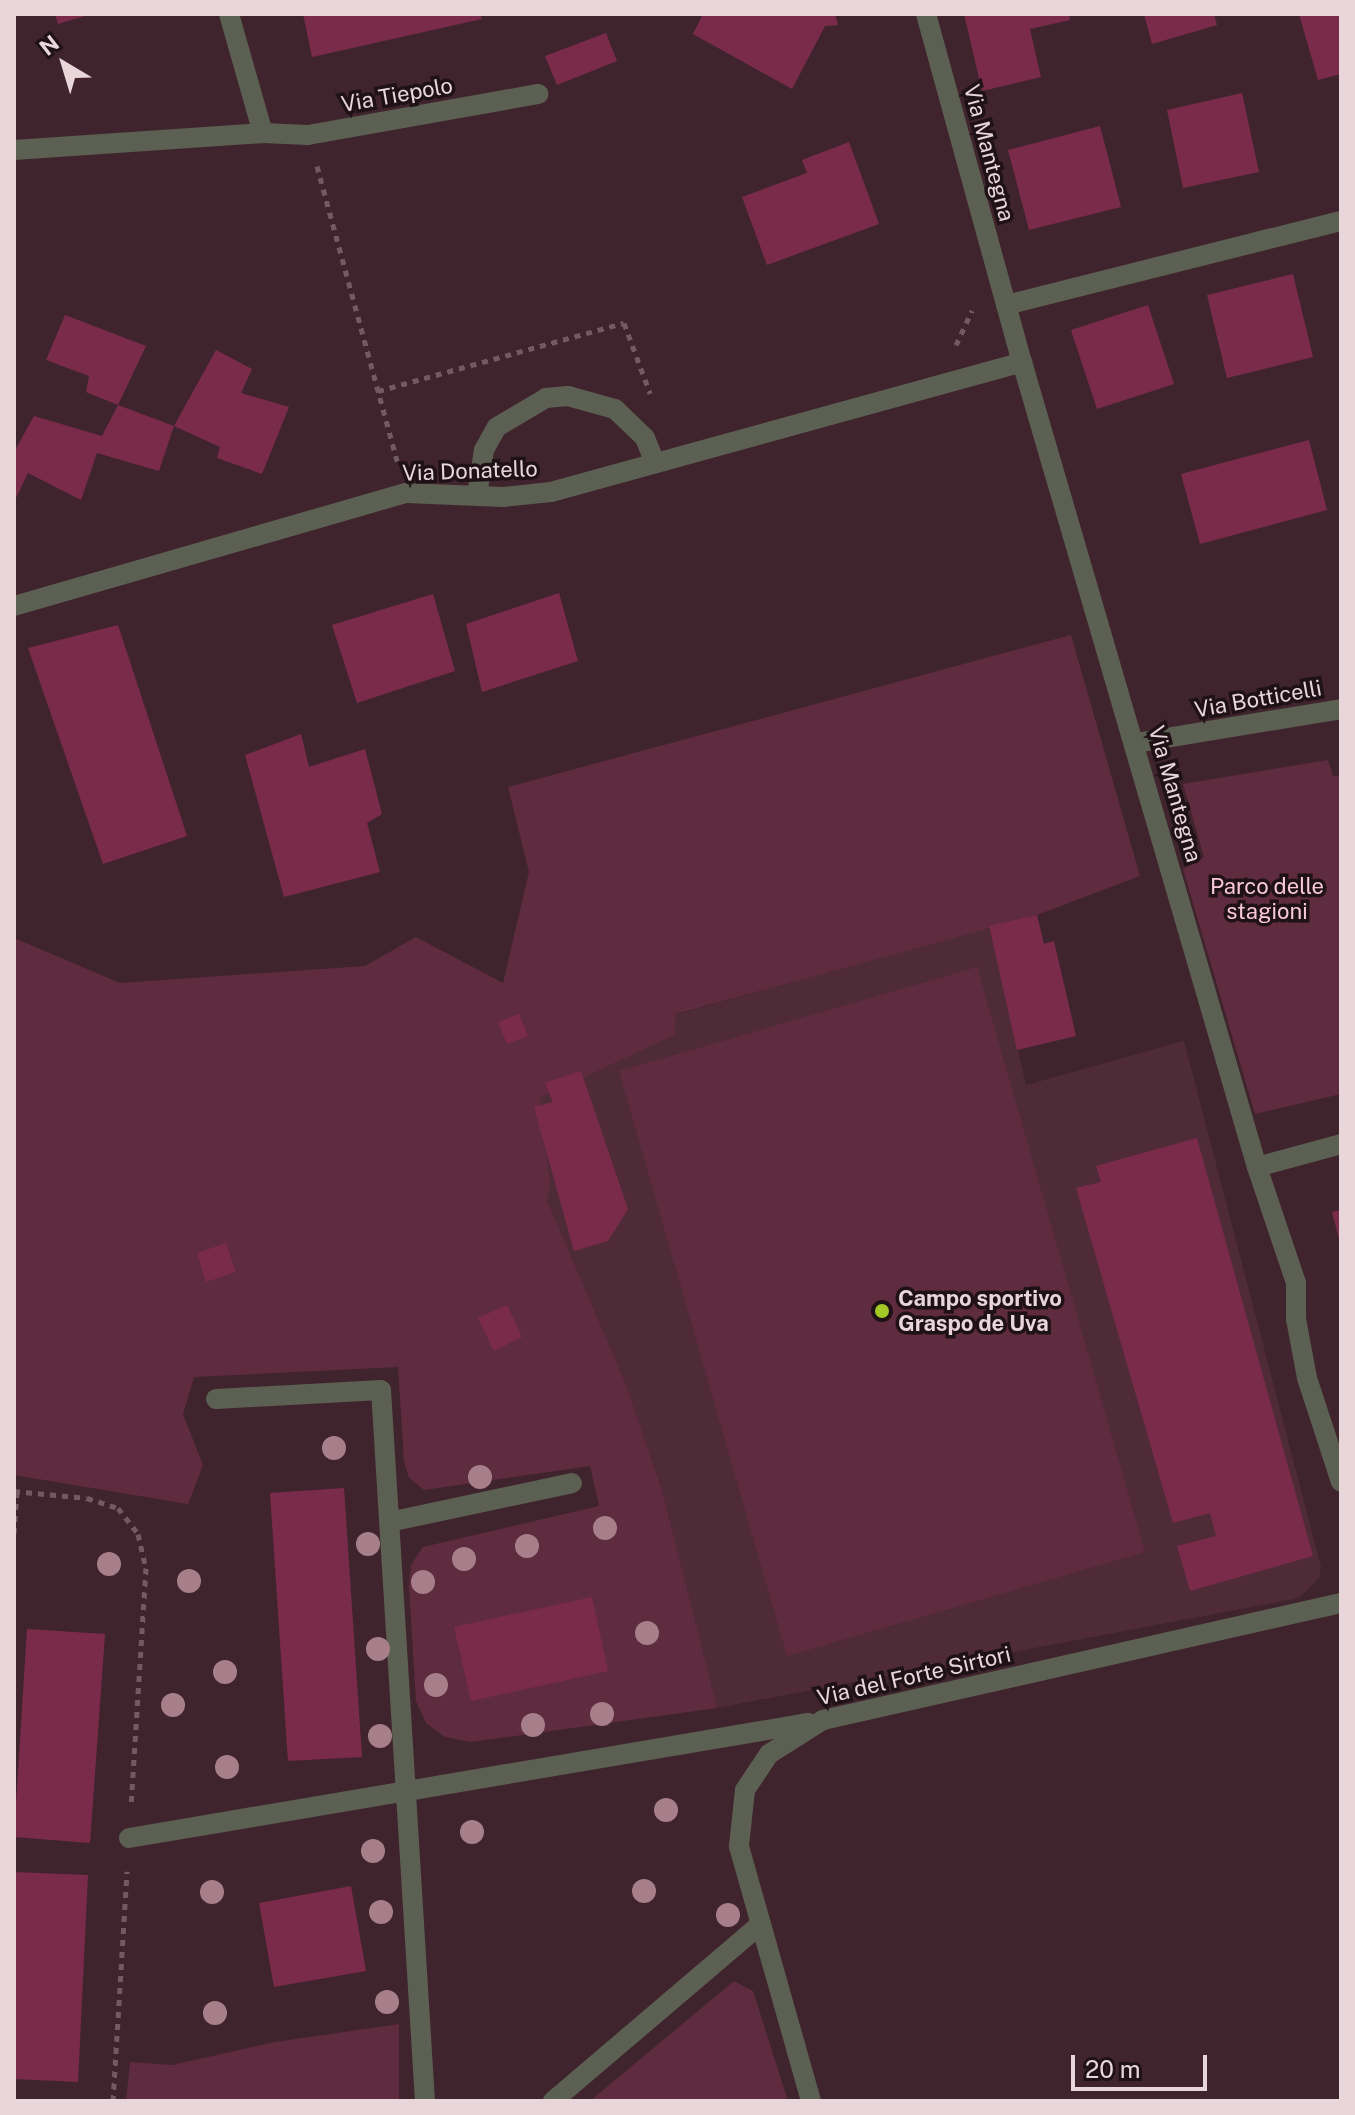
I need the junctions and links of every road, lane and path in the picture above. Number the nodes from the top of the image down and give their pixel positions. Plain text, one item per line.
1 (229, 14) edge
2 (926, 14) edge
3 (538, 94) dead end
4 (263, 133) junction
5 (308, 135) junction
6 (14, 150) edge
7 (1341, 221) edge
8 (971, 298) dead end
9 (1006, 305) junction
10 (947, 352) dead end
11 (1022, 362) junction
12 (378, 391) junction
13 (654, 404) dead end
14 (655, 463) junction
15 (406, 493) junction
16 (477, 495) junction
17 (14, 606) edge
18 (1341, 709) edge
19 (1136, 743) junction
20 (1341, 1144) edge
21 (1257, 1167) junction
22 (216, 1399) dead end
23 (1341, 1482) edge
24 (572, 1483) dead end
25 (16, 1491) edge
26 (389, 1522) junction
27 (14, 1533) edge
28 (1341, 1603) edge
29 (823, 1720) junction
30 (406, 1790) junction
31 (129, 1838) junction
32 (760, 1925) junction
33 (113, 2101) edge
34 (425, 2101) edge
35 (553, 2101) edge
36 (811, 2101) edge

1 - 4 street
2 - 9 street, Via Mantegna
3 - 5 street, Via Tiepolo
4 - 5 street, Via Tiepolo
4 - 6 street, Via Tiepolo
5 - 12 path
7 - 9 street
8 - 10 path
9 - 11 street, Via Mantegna
11 - 14 street, Via Donatello
11 - 19 street, Via Mantegna
12 - 13 path
12 - 15 path
14 - 16 street, Via Donatello
14 - 16 street
15 - 16 street, Via Donatello
15 - 17 street, Via Donatello
18 - 19 street, Via Botticelli
19 - 21 street, Via Mantegna
20 - 21 street
21 - 23 street, Via Mantegna
22 - 26 street
24 - 26 street
25 - 27 path
25 - 31 path
26 - 30 street
28 - 29 street, Via del Forte Sirtori
29 - 30 street
29 - 32 street, Via del Forte Sirtori
30 - 31 street
30 - 34 street
31 - 33 path
32 - 35 street
32 - 36 street, Via del Forte Sirtori

